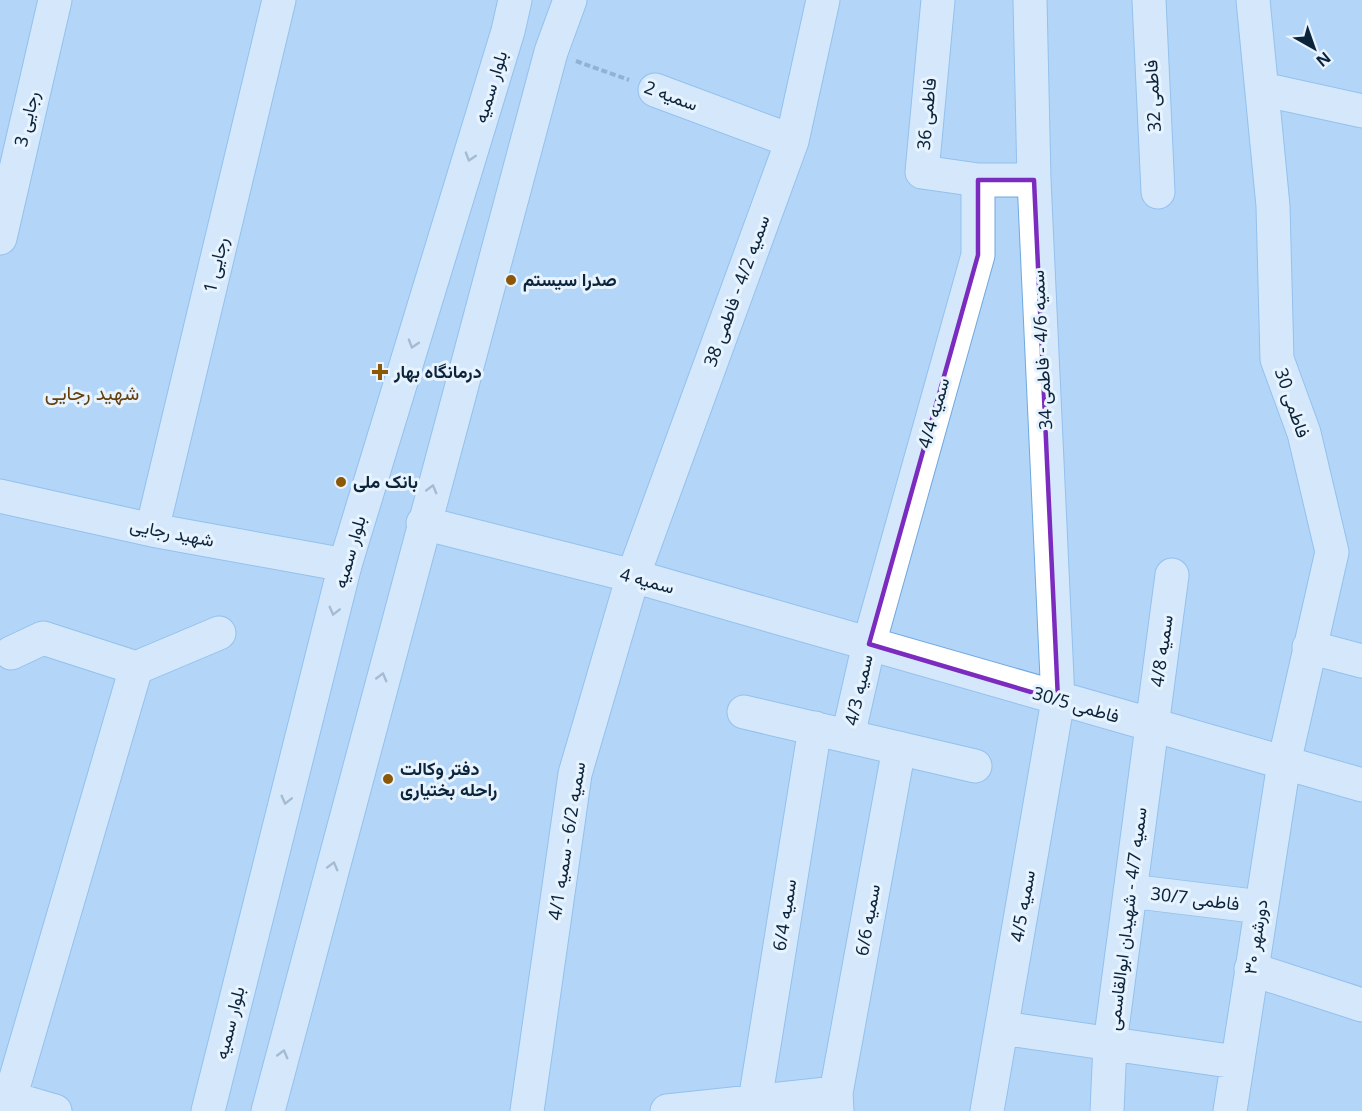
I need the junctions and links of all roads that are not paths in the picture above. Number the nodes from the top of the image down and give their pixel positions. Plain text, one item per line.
1 (55, 0) edge
2 (279, 0) edge
3 (515, 0) edge
4 (570, 0) edge
5 (823, 0) edge
6 (938, 0) edge
7 (1030, 0) edge
8 (1149, 0) edge
9 (1253, 0) edge
10 (1262, 89) junction
11 (655, 90) road end
12 (1362, 111) edge
13 (792, 141) junction
14 (978, 180) junction
15 (1034, 180) junction
16 (1158, 192) dead end
17 (0, 238) edge
18 (0, 496) edge
19 (423, 523) junction
20 (152, 530) junction
21 (345, 565) junction
22 (1172, 575) dead end
23 (633, 576) junction
24 (219, 633) dead end
25 (869, 644) junction
26 (1309, 646) junction
27 (10, 653) dead end
28 (1362, 661) edge
29 (136, 668) junction
30 (1058, 700) junction
31 (744, 712) dead end
32 (1152, 727) junction
33 (814, 728) junction
34 (848, 736) junction
35 (899, 748) junction
36 (1284, 763) junction
37 (975, 766) dead end
38 (1362, 785) edge
39 (1130, 891) junction
40 (1261, 908) junction
41 (1251, 969) junction
42 (1362, 1005) edge
43 (1002, 1028) junction
44 (1110, 1044) junction
45 (1236, 1062) junction
46 (5, 1097) edge
47 (754, 1101) junction
48 (837, 1102) edge
49 (55, 1111) edge
50 (208, 1111) edge
51 (268, 1111) edge
52 (527, 1111) edge
53 (667, 1111) edge
54 (987, 1111) edge
55 (1107, 1111) edge
56 (1230, 1111) edge

1 - 17 street, رجایی 3
2 - 20 street, رجایی 1
3 -> 21 street, بلوار سمیه
19 -> 4 street
5 - 13 street, سمیه 4/2 - فاطمی 38
6 - 14 street, فاطمی 36
7 - 15 street, سمیه 4/6 - فاطمی 34
8 - 16 street, فاطمی 32
9 - 10 street, فاطمی 30
10 - 12 street
10 - 26 street, فاطمی 30
11 - 13 street, سمیه 2
13 - 23 street, سمیه 4/2 - فاطمی 38
14 - 15 street
14 - 25 street, سمیه 4/4
15 - 30 street, سمیه 4/6 - فاطمی 34
18 - 20 street, شهید رجایی
19 - 23 street, سمیه 4
51 -> 19 street
20 - 21 street, شهید رجایی
21 -> 50 street, بلوار سمیه
22 - 32 street, سمیه 4/8
23 - 25 street, سمیه 4
23 - 52 street, سمیه 6/2 - سمیه 4/1
24 - 29 street
25 - 30 street, فاطمی 30/5
25 - 34 street, سمیه 4/3
26 - 28 street
26 - 36 street, فاطمی 30
27 - 29 street
29 - 46 street
30 - 32 street, فاطمی 30/5
30 - 43 street, سمیه 4/5
31 - 33 street
32 - 36 street, فاطمی 30/5
32 - 39 street, سمیه 4/7 - شهیدان ابوالقاسمی
33 - 34 street
33 - 47 street, سمیه 6/4
34 - 35 street
35 - 37 street
35 - 48 street, سمیه 6/6
36 - 38 street, فاطمی 30/5
36 - 40 street, دورشهر ۳۰
39 - 40 street, فاطمی 30/7
39 - 44 street, سمیه 4/7 - شهیدان ابوالقاسمی
40 - 41 street, دورشهر ۳۰
41 - 42 street
41 - 45 street, دورشهر ۳۰
43 - 44 street
43 - 54 street, سمیه 4/5
44 - 45 street
44 - 55 street, سمیه 4/7 - شهیدان ابوالقاسمی
45 - 56 street, دورشهر ۳۰
46 - 49 street
47 - 48 street
47 - 53 street

